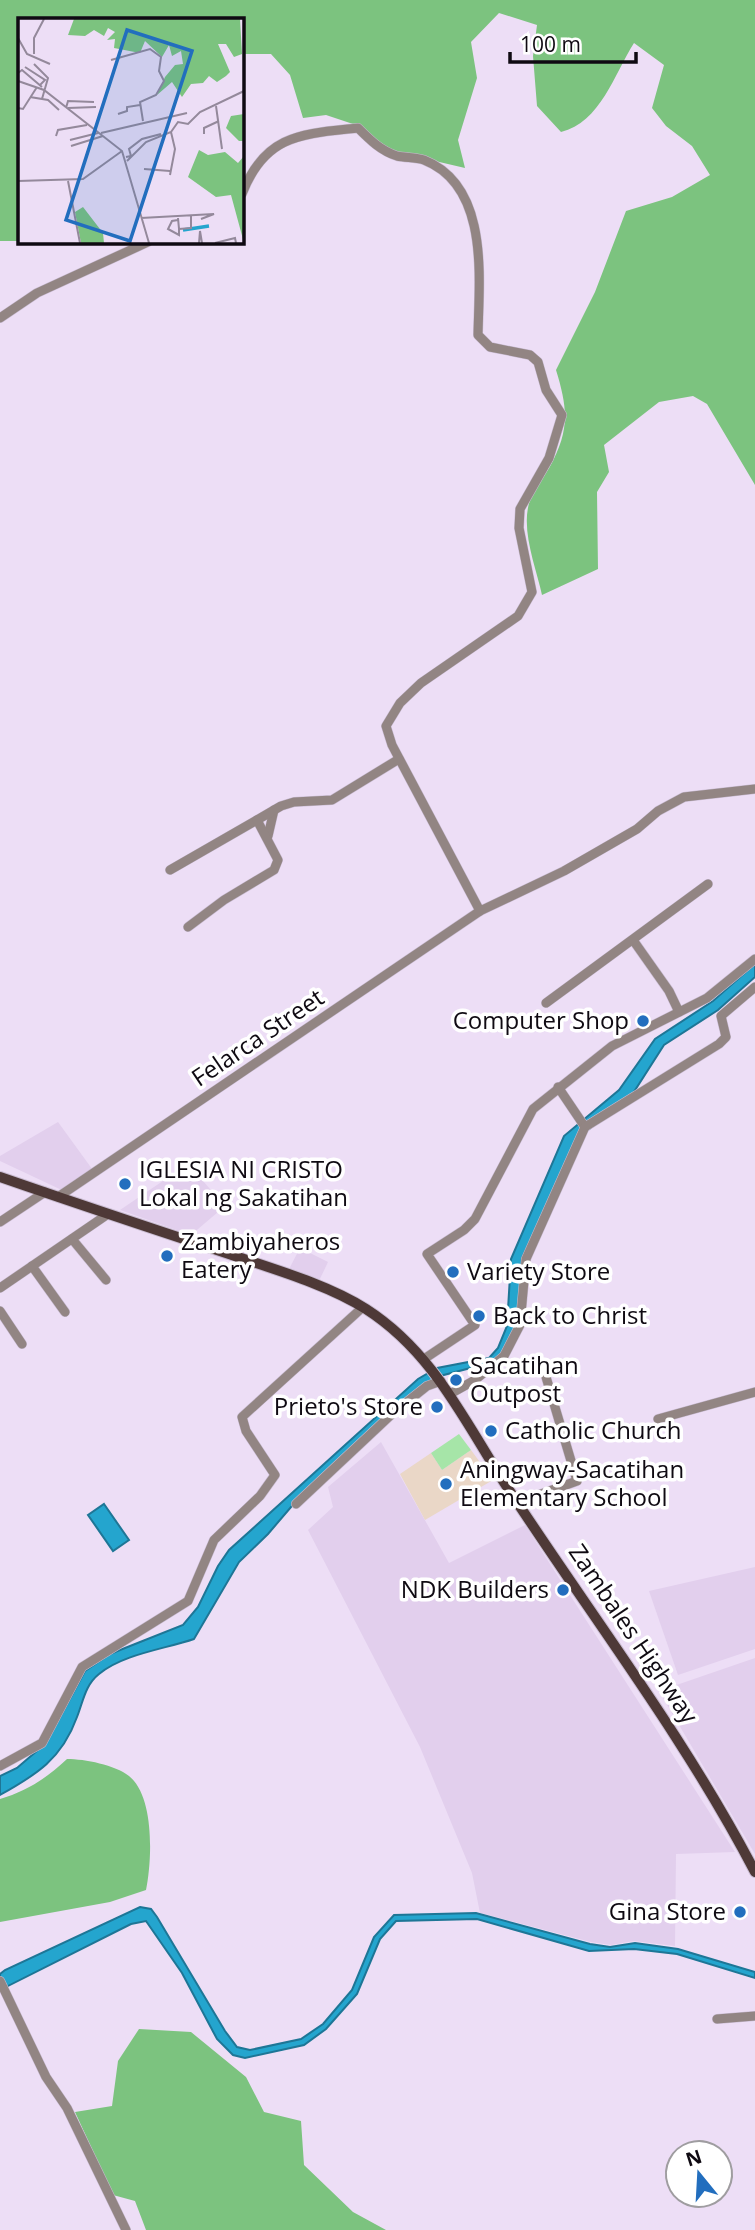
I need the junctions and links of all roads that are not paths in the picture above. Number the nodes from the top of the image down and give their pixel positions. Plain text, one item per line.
1 (243, 192) edge
2 (146, 243) edge
3 (0, 318) edge
4 (399, 758) junction
5 (755, 789) edge
6 (274, 810) junction
7 (257, 820) junction
8 (268, 836) junction
9 (170, 870) dead end
10 (709, 884) dead end
11 (480, 911) junction
12 (188, 927) dead end
13 (633, 940) junction
14 (755, 959) edge
15 (755, 987) edge
16 (547, 1003) dead end
17 (679, 1012) junction
18 (558, 1087) junction
19 (586, 1127) junction
20 (0, 1177) edge
21 (45, 1192) junction
22 (58, 1197) junction
23 (108, 1214) junction
24 (0, 1222) edge
25 (72, 1239) junction
26 (32, 1266) junction
27 (106, 1280) dead end
28 (0, 1288) edge
29 (363, 1307) junction
30 (0, 1311) edge
31 (65, 1312) dead end
32 (22, 1344) dead end
33 (426, 1362) junction
34 (546, 1377) dead end
35 (440, 1380) junction
36 (755, 1392) edge
37 (450, 1394) junction
38 (658, 1419) dead end
39 (519, 1502) junction
40 (296, 1504) dead end
41 (0, 1766) edge
42 (755, 1872) edge
43 (0, 1981) edge
44 (755, 2016) edge
45 (718, 2018) dead end
46 (126, 2230) edge

1 - 4 street
2 - 3 street
4 - 6 street
4 - 11 street
5 - 11 street, Felarca Street
6 - 7 street
6 - 8 street
7 - 8 street
7 - 9 street
8 - 12 street
10 - 13 street
11 - 22 street, Felarca Street
13 - 16 street
13 - 17 street
14 - 17 street
15 - 19 street
17 - 18 street
18 - 19 street
18 - 33 street
19 - 37 street
20 - 21 main road, Zambales Highway
21 - 22 main road, Zambales Highway
21 - 24 street
22 - 23 main road, Zambales Highway
23 - 25 street
23 - 29 main road, Zambales Highway
25 - 26 street
25 - 27 street
26 - 28 street
26 - 31 street
29 - 33 main road, Zambales Highway
29 - 41 street
30 - 32 street
33 - 35 main road, Zambales Highway
34 - 39 street
35 - 37 main road, Zambales Highway
35 - 40 street
36 - 38 street
37 - 39 main road, Zambales Highway
39 - 42 main road, Zambales Highway
43 - 46 street
44 - 45 street

